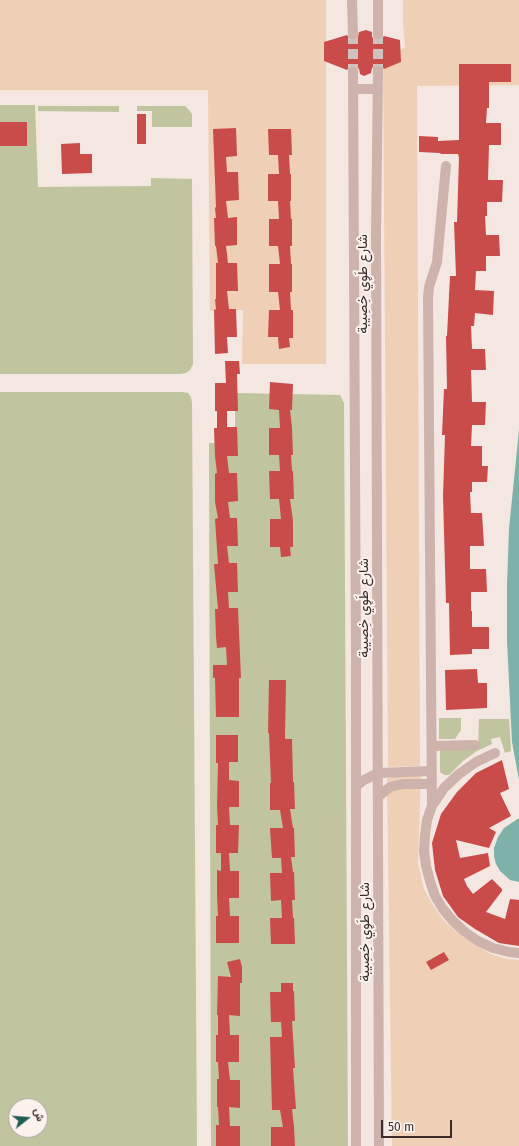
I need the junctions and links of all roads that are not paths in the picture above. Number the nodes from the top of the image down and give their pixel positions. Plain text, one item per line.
1 (352, 0) edge
2 (378, 0) edge
3 (353, 34) tunnel mouth
4 (378, 34) tunnel mouth
5 (378, 71) tunnel mouth
6 (353, 72) tunnel mouth
7 (353, 89) junction
8 (378, 89) junction
9 (446, 166) dead end
10 (475, 745) dead end
11 (432, 746) junction
12 (495, 753) dead end
13 (432, 771) junction
14 (378, 773) junction
15 (432, 784) junction
16 (356, 786) junction
17 (378, 797) junction
18 (432, 806) junction
19 (519, 953) edge
20 (356, 1146) edge
21 (379, 1146) edge

1 - 3 street
2 - 4 street
5 - 8 street, شارع طَوِي خِصِيبة
6 - 7 street, شارع طَوِي خِصِيبة
7 - 8 street
7 - 16 street, شارع طَوِي خِصِيبة
8 - 14 street, شارع طَوِي خِصِيبة
9 - 11 street
10 - 11 street
11 - 13 street
12 - 18 street
13 - 14 street
13 - 15 street
14 - 16 street
14 - 17 street, شارع طَوِي خِصِيبة
15 - 17 street
15 - 18 street
16 - 20 street, شارع طَوِي خِصِيبة
17 - 21 street, شارع طَوِي خِصِيبة
18 - 19 street

